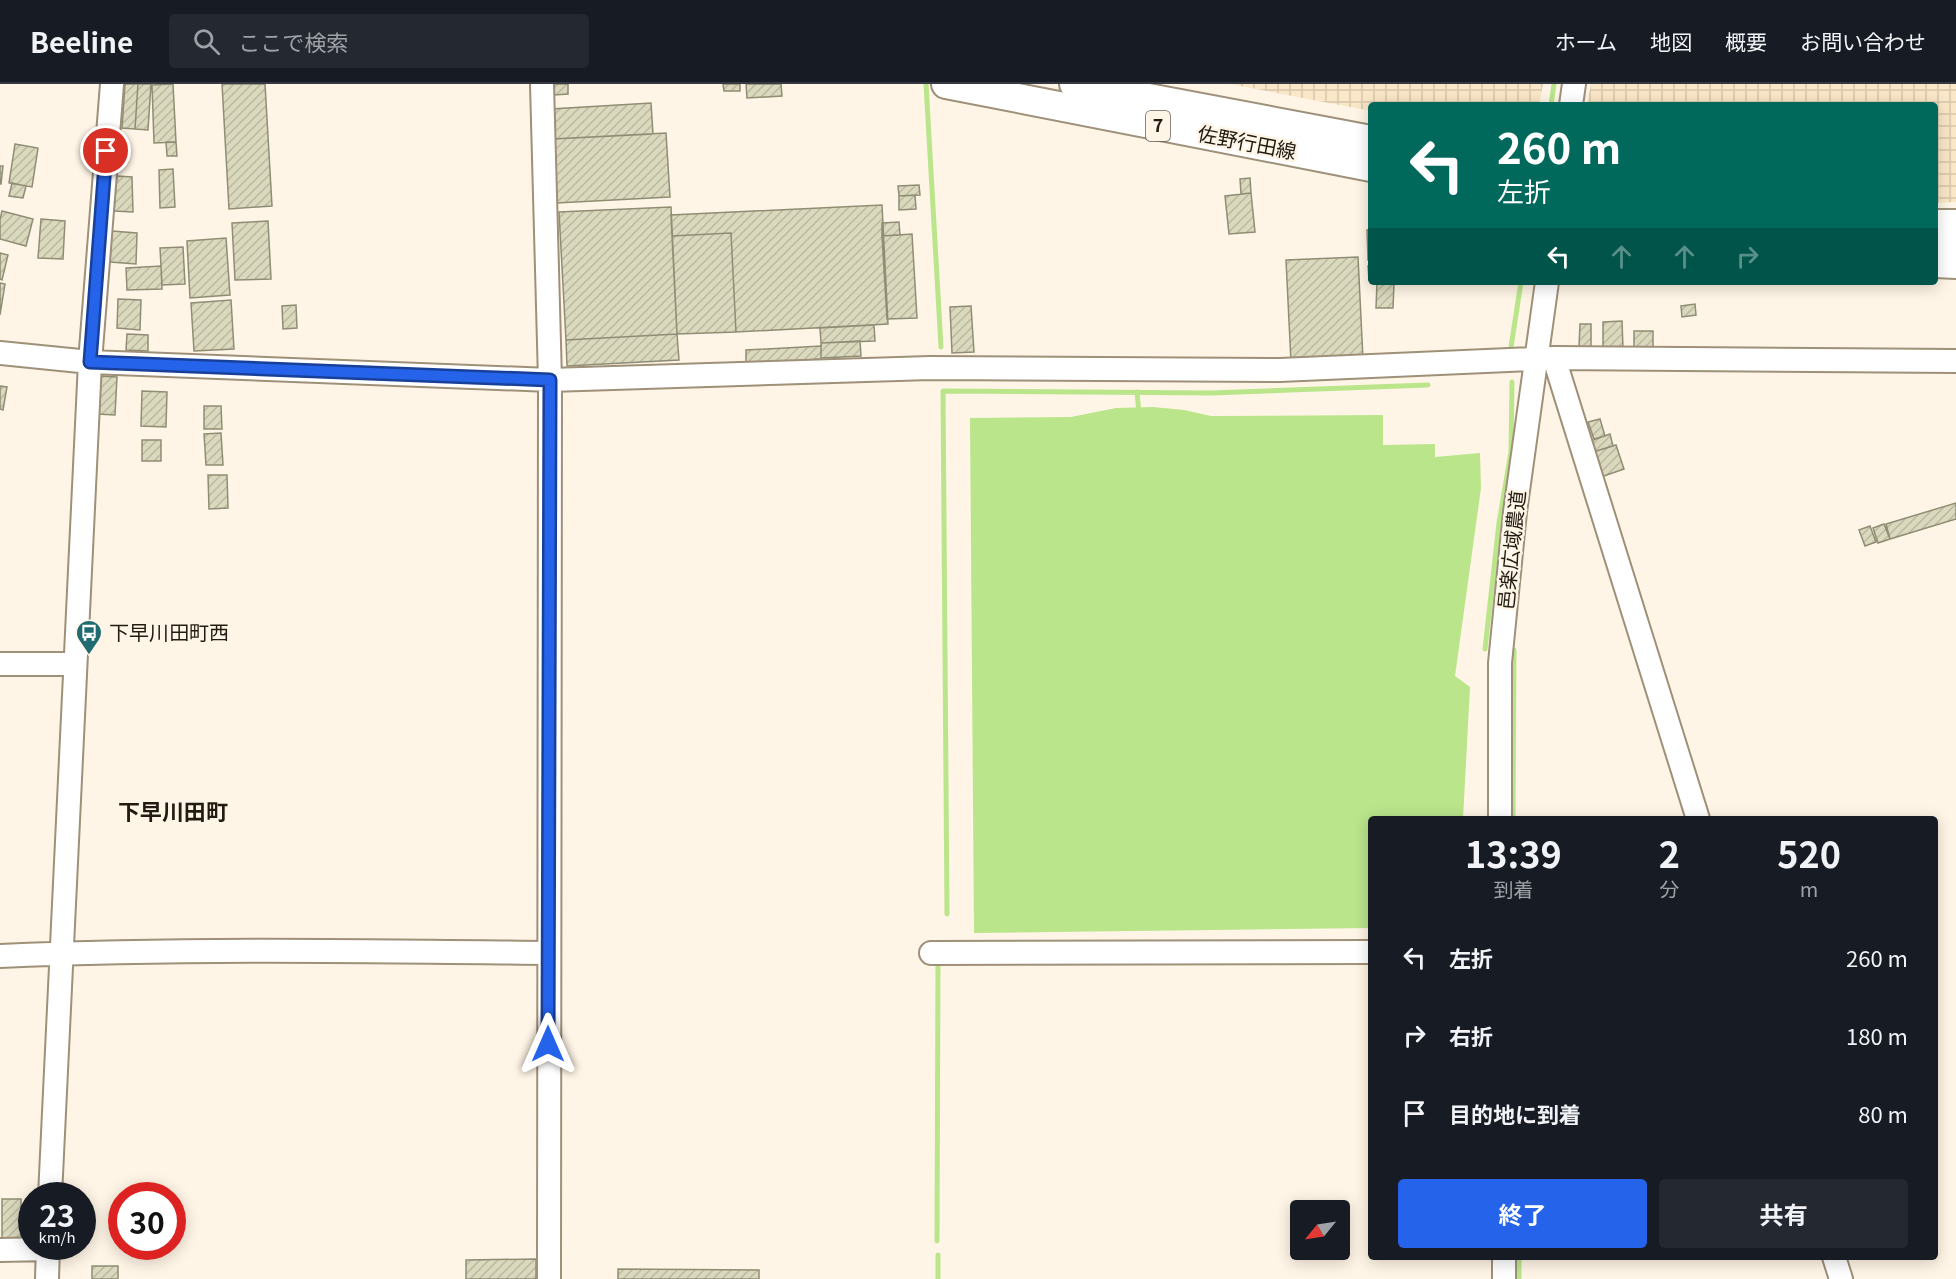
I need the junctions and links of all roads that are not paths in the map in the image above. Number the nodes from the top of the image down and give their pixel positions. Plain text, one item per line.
1 (112, 84) edge
2 (542, 84) edge
3 (946, 84) edge
4 (1074, 84) edge
5 (1574, 84) edge
6 (1571, 102) edge
7 (1368, 139) edge
8 (1368, 166) edge
9 (1938, 224) edge
10 (1956, 224) edge
11 (1956, 245) edge
12 (1938, 246) edge
13 (1938, 266) edge
14 (1956, 267) edge
15 (1547, 285) edge
16 (0, 352) edge
17 (1545, 359) junction
18 (1956, 361) edge
19 (90, 362) junction
20 (550, 380) junction
21 (0, 664) edge
22 (75, 664) junction
23 (1500, 816) edge
24 (1697, 816) edge
25 (1368, 951) edge
26 (62, 953) junction
27 (548, 953) junction
28 (931, 953) dead end
29 (0, 956) edge
30 (52, 1182) edge
31 (18, 1249) edge
32 (0, 1250) edge
33 (47, 1260) edge
34 (1504, 1260) edge
35 (1835, 1260) edge
36 (46, 1279) edge
37 (549, 1279) edge
38 (1504, 1279) edge
39 (1841, 1279) edge

1 - 19 street
2 - 20 street
3 - 8 main road, 佐野行田線 / 7
4 - 7 main road, 佐野行田線 / 7
5 - 6 street
9 - 10 main road
11 - 12 main road
13 - 14 street
15 - 17 street, 邑楽広域農道
16 - 19 street
17 - 18 street
17 - 20 street
17 - 23 street, 邑楽広域農道
17 - 24 street
19 - 20 street
19 - 22 street
20 - 27 street
21 - 22 street
22 - 26 street
25 - 28 street
26 - 27 street
26 - 29 street
26 - 30 street
27 - 37 street
31 - 32 street
33 - 36 street
34 - 38 street
35 - 39 street

